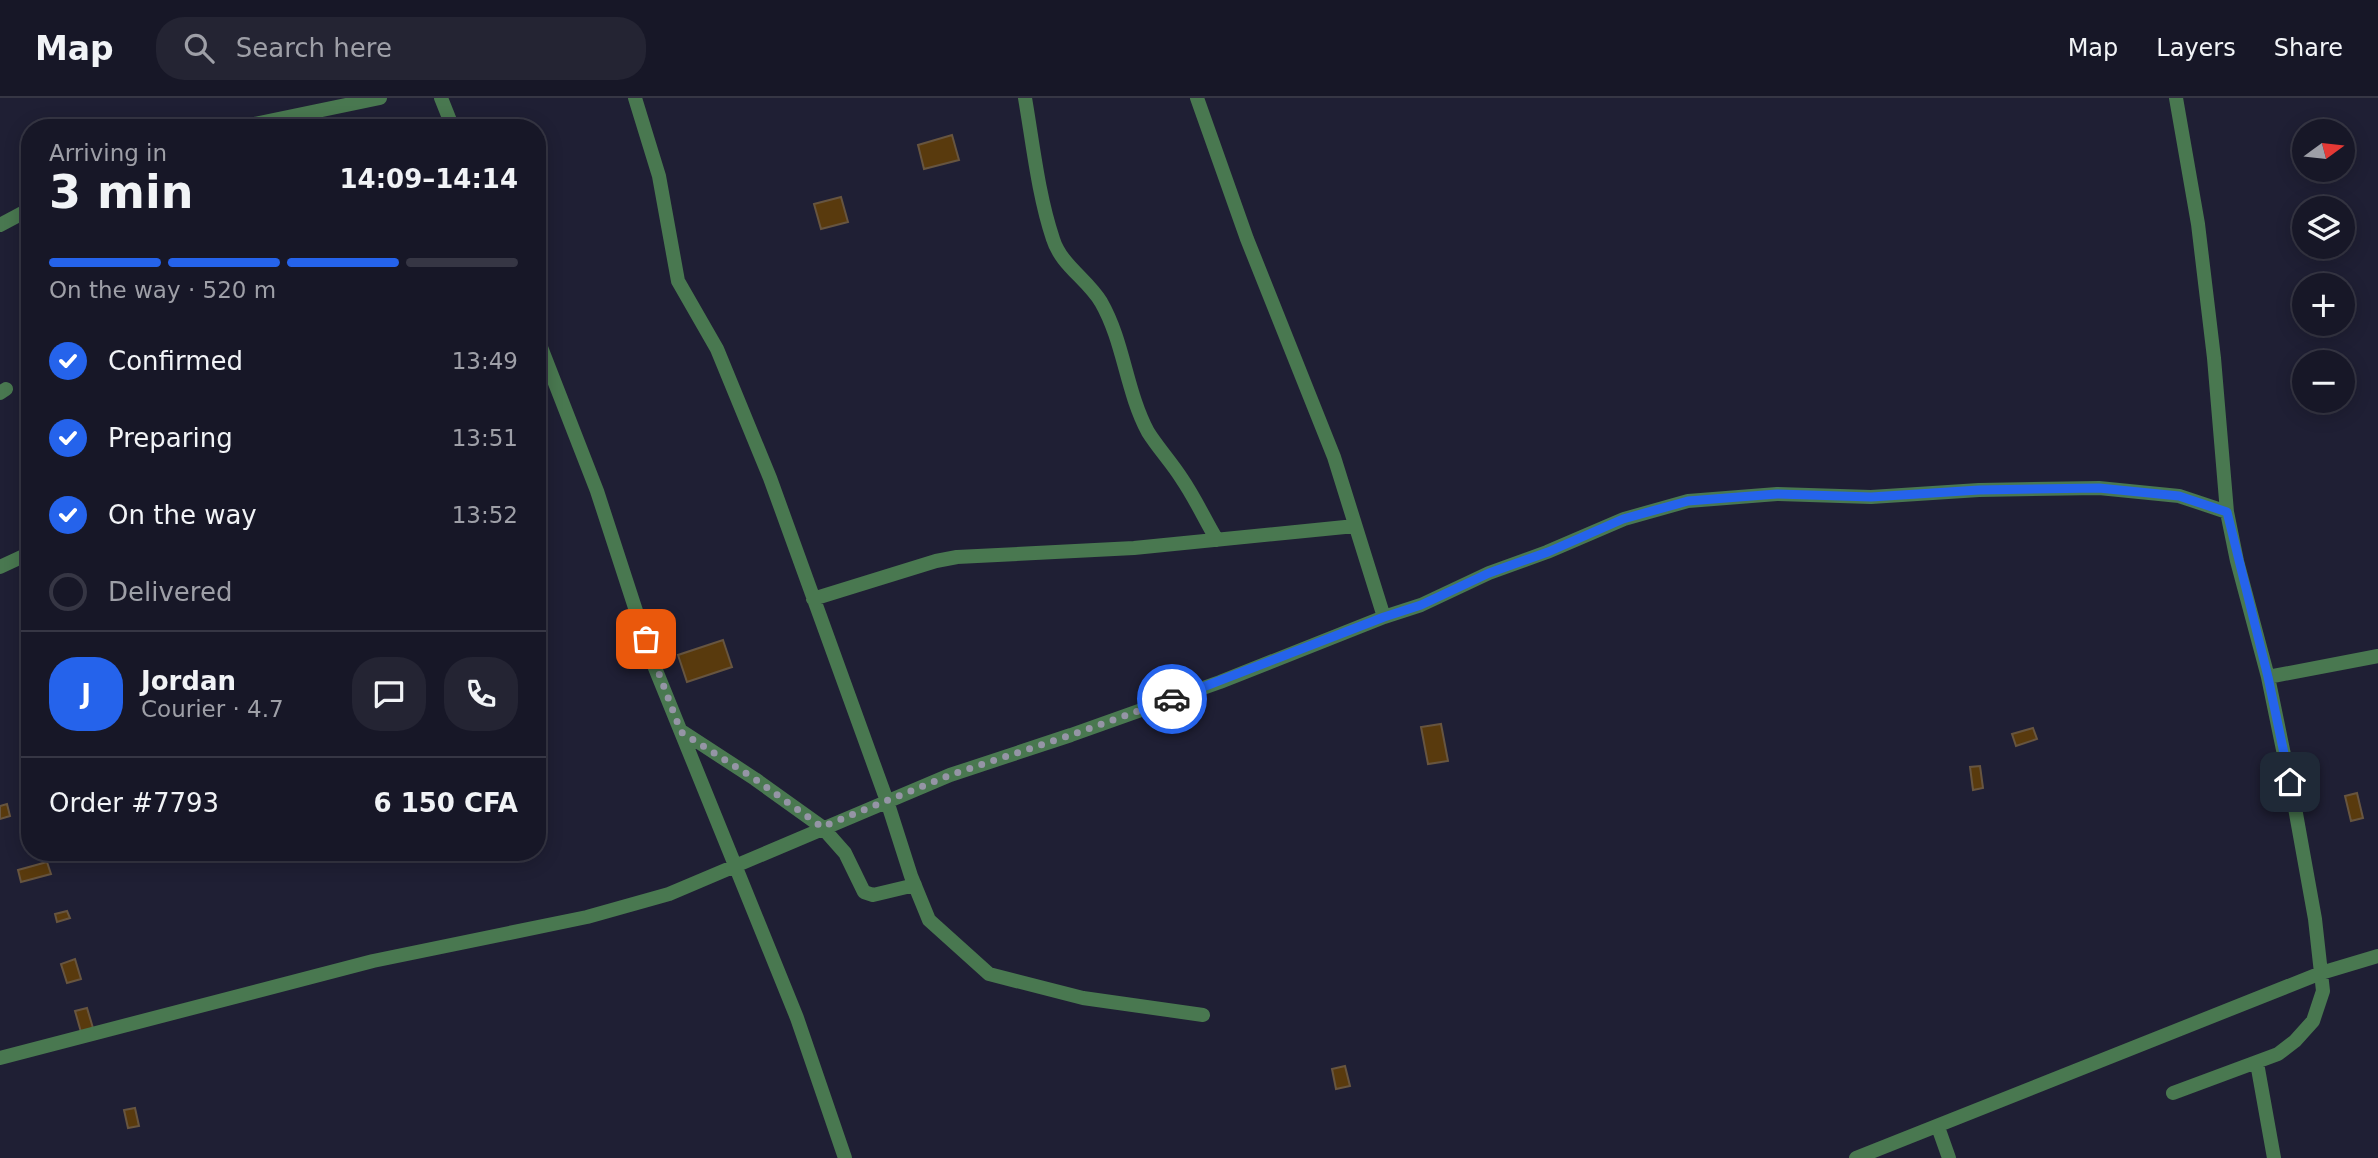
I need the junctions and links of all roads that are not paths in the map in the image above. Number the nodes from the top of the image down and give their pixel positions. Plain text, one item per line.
1 (380, 98) edge
2 (441, 98) edge
3 (635, 98) edge
4 (1025, 98) edge
5 (1197, 98) edge
6 (2176, 98) edge
7 (278, 119) edge
8 (449, 119) edge
9 (21, 214) edge
10 (0, 225) edge
11 (546, 360) edge
12 (2227, 512) junction
13 (1355, 526) junction
14 (1217, 540) junction
15 (21, 557) edge
16 (0, 567) edge
17 (813, 599) junction
18 (1384, 617) junction
19 (2378, 656) edge
20 (2268, 677) junction
21 (681, 732) junction
22 (887, 801) junction
23 (822, 827) junction
24 (736, 864) junction
25 (915, 885) junction
26 (2378, 956) edge
27 (2321, 974) junction
28 (1203, 1015) dead end
29 (0, 1058) edge
30 (2256, 1063) junction
31 (2173, 1093) dead end
32 (1938, 1127) junction
33 (845, 1158) edge
34 (1856, 1158) edge
35 (1949, 1158) edge
36 (2274, 1158) edge

1 - 7 street
2 - 8 street
3 - 17 street
4 - 14 street
5 - 13 street
6 - 12 street
9 - 10 street
11 - 21 street
12 - 18 street
12 - 20 street
13 - 14 street
13 - 18 street
14 - 17 street
15 - 16 street
17 - 22 street
18 - 22 street
19 - 20 street
20 - 27 street
21 - 23 street
21 - 24 street
22 - 23 street
22 - 25 street
23 - 24 street
23 - 25 street
24 - 29 street
24 - 33 street
25 - 28 street
26 - 27 street
27 - 30 street
27 - 32 street
30 - 31 street
30 - 36 street
32 - 34 street
32 - 35 street

